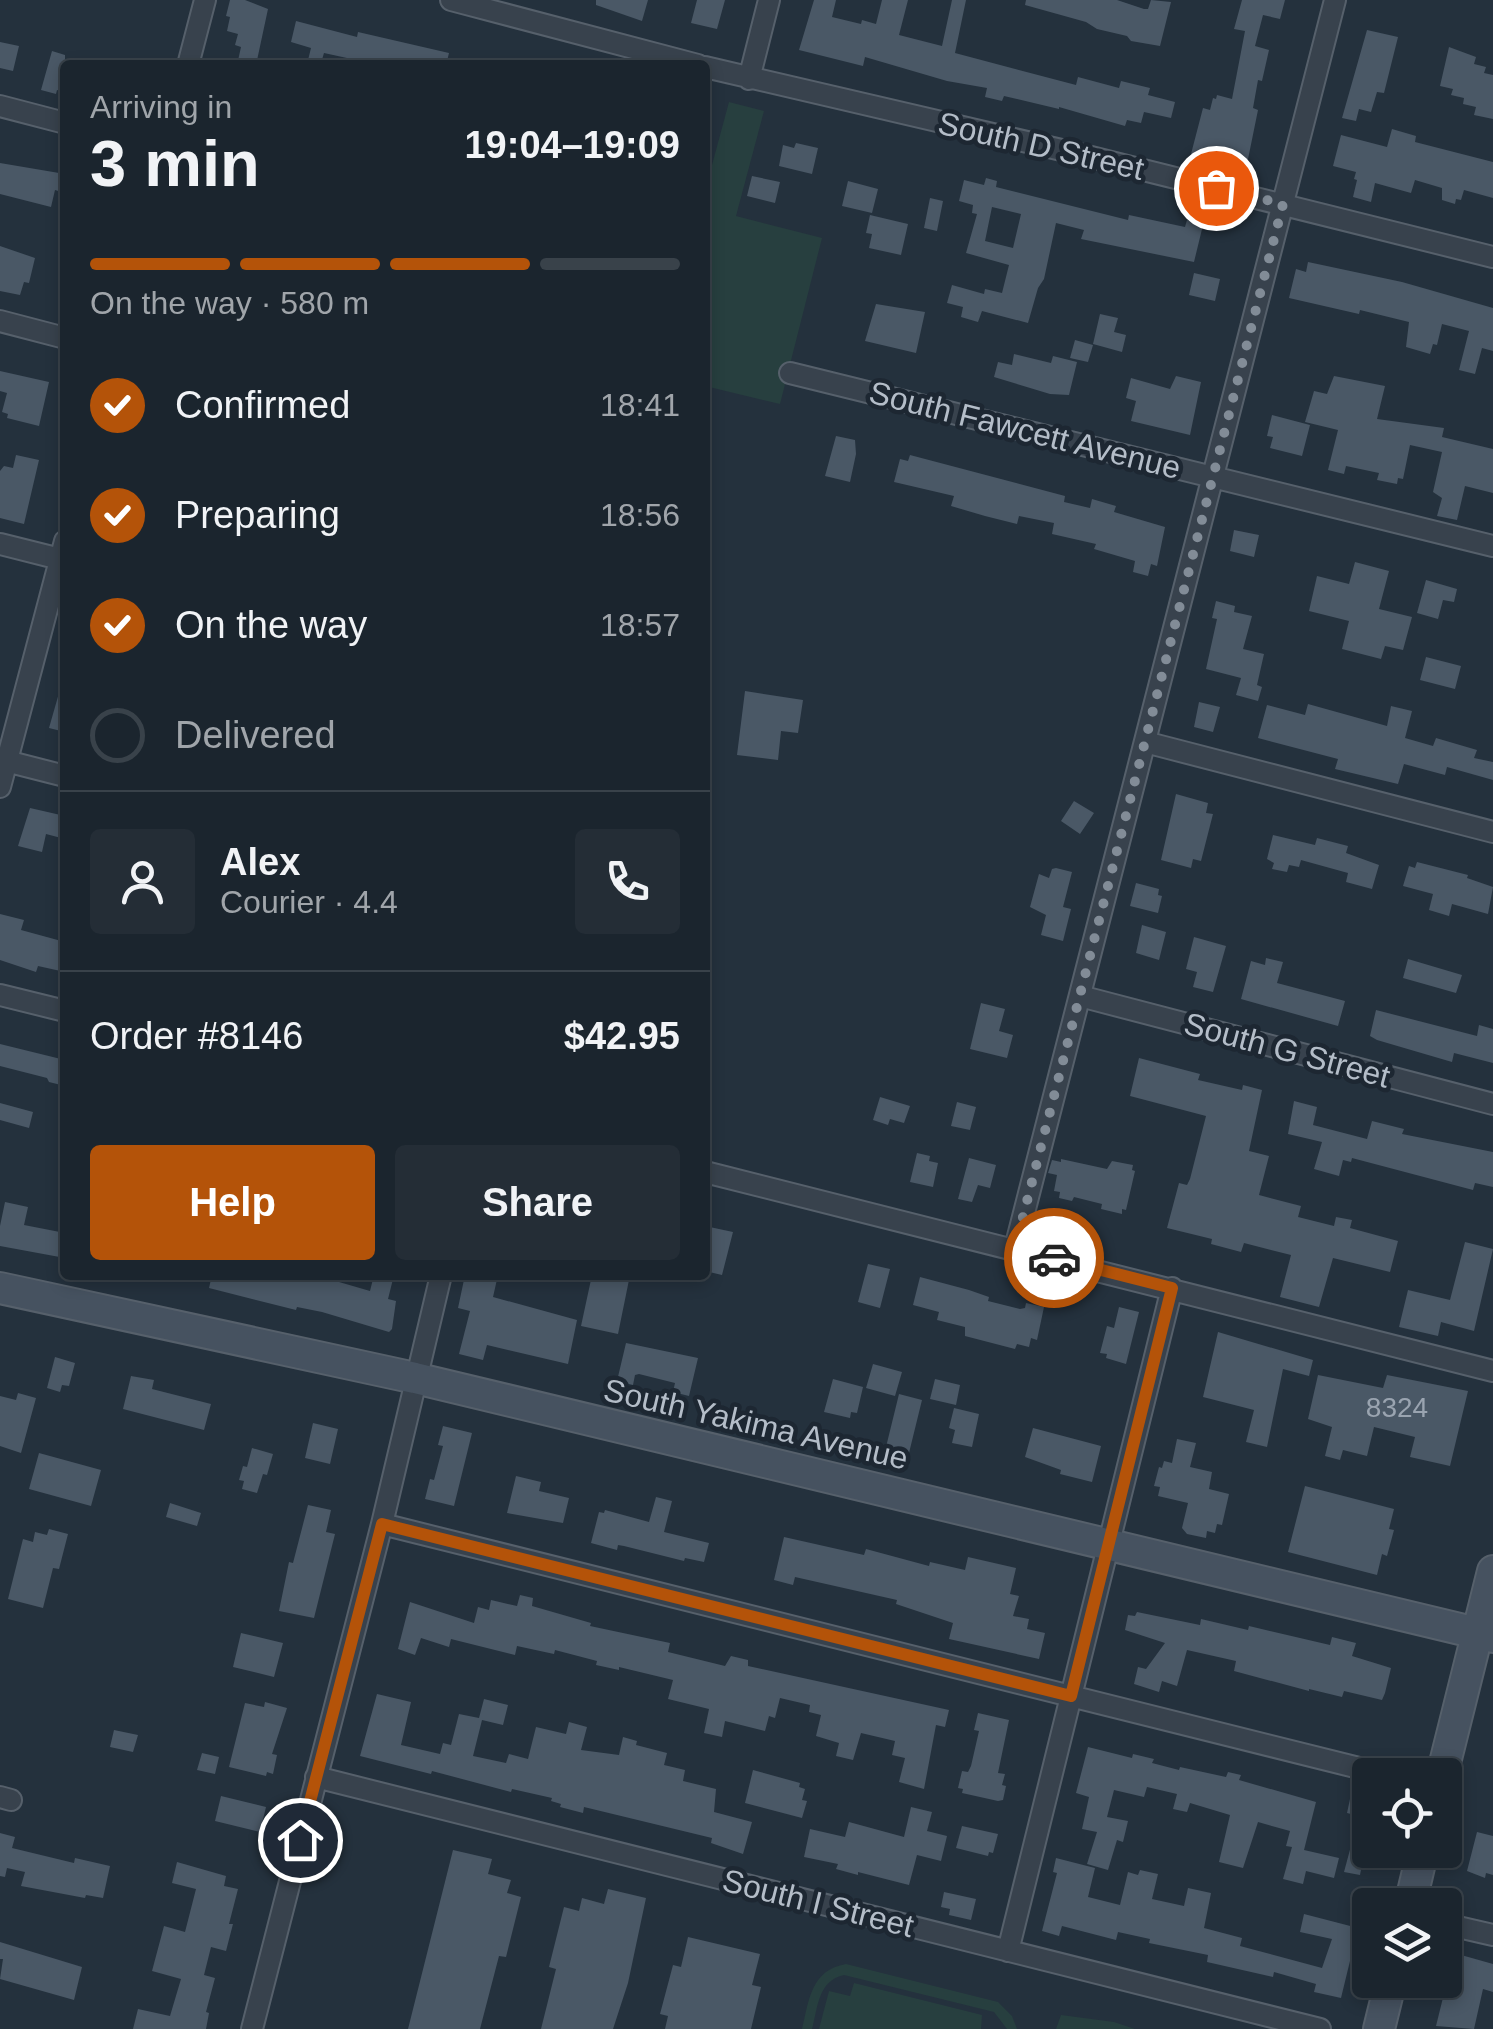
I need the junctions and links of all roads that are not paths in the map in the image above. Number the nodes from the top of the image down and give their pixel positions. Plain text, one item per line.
1 (205, 0) edge
2 (451, 0) edge
3 (548, 0) edge
4 (769, 0) edge
5 (1335, 0) edge
6 (542, 22) junction
7 (189, 60) edge
8 (680, 60) edge
9 (710, 68) edge
10 (749, 79) junction
11 (0, 106) edge
12 (60, 122) edge
13 (1283, 204) junction
14 (1493, 257) edge
15 (0, 322) edge
16 (60, 337) edge
17 (790, 373) dead end
18 (1213, 475) junction
19 (0, 544) edge
20 (1493, 546) edge
21 (60, 550) edge
22 (60, 561) edge
23 (1145, 742) junction
24 (2, 774) edge
25 (60, 776) edge
26 (1493, 832) edge
27 (0, 995) edge
28 (1080, 996) junction
29 (60, 1010) edge
30 (1493, 1104) edge
31 (710, 1173) edge
32 (1015, 1248) junction
33 (439, 1280) edge
34 (0, 1288) edge
35 (1172, 1288) junction
36 (1493, 1370) edge
37 (414, 1378) junction
38 (382, 1524) junction
39 (1108, 1544) junction
40 (1493, 1571) edge
41 (1486, 1635) edge
42 (1071, 1696) junction
43 (1447, 1758) edge
44 (1352, 1766) edge
45 (316, 1777) junction
46 (1462, 1928) edge
47 (1493, 1935) edge
48 (1008, 1950) junction
49 (1386, 1998) edge
50 (252, 2029) edge
51 (1320, 2029) edge
52 (1378, 2029) edge

1 - 7 street
2 - 6 street, South D Street
3 - 6 street
4 - 10 street
5 - 13 street
6 - 8 street, South D Street
9 - 10 street, South D Street
10 - 13 street, South D Street
11 - 12 street
13 - 14 street, South D Street
13 - 18 street
15 - 16 street
17 - 18 street, South Fawcett Avenue
18 - 20 street, South Fawcett Avenue
18 - 23 street
19 - 21 street
22 - 24 street
23 - 26 street
23 - 28 street
24 - 25 street
27 - 29 street
28 - 30 street, South G Street
28 - 32 street
31 - 32 street
32 - 35 street
33 - 37 street
34 - 37 main road, South Yakima Avenue
35 - 36 street
35 - 39 street
37 - 38 street
37 - 39 main road, South Yakima Avenue
38 - 42 street
38 - 45 street
39 - 41 main road, South Yakima Avenue
39 - 42 street
40 - 41 main road
41 - 43 main road
42 - 44 street
42 - 48 street
45 - 48 street, South I Street
45 - 50 street
46 - 47 street
48 - 51 street, South I Street
49 - 52 main road

